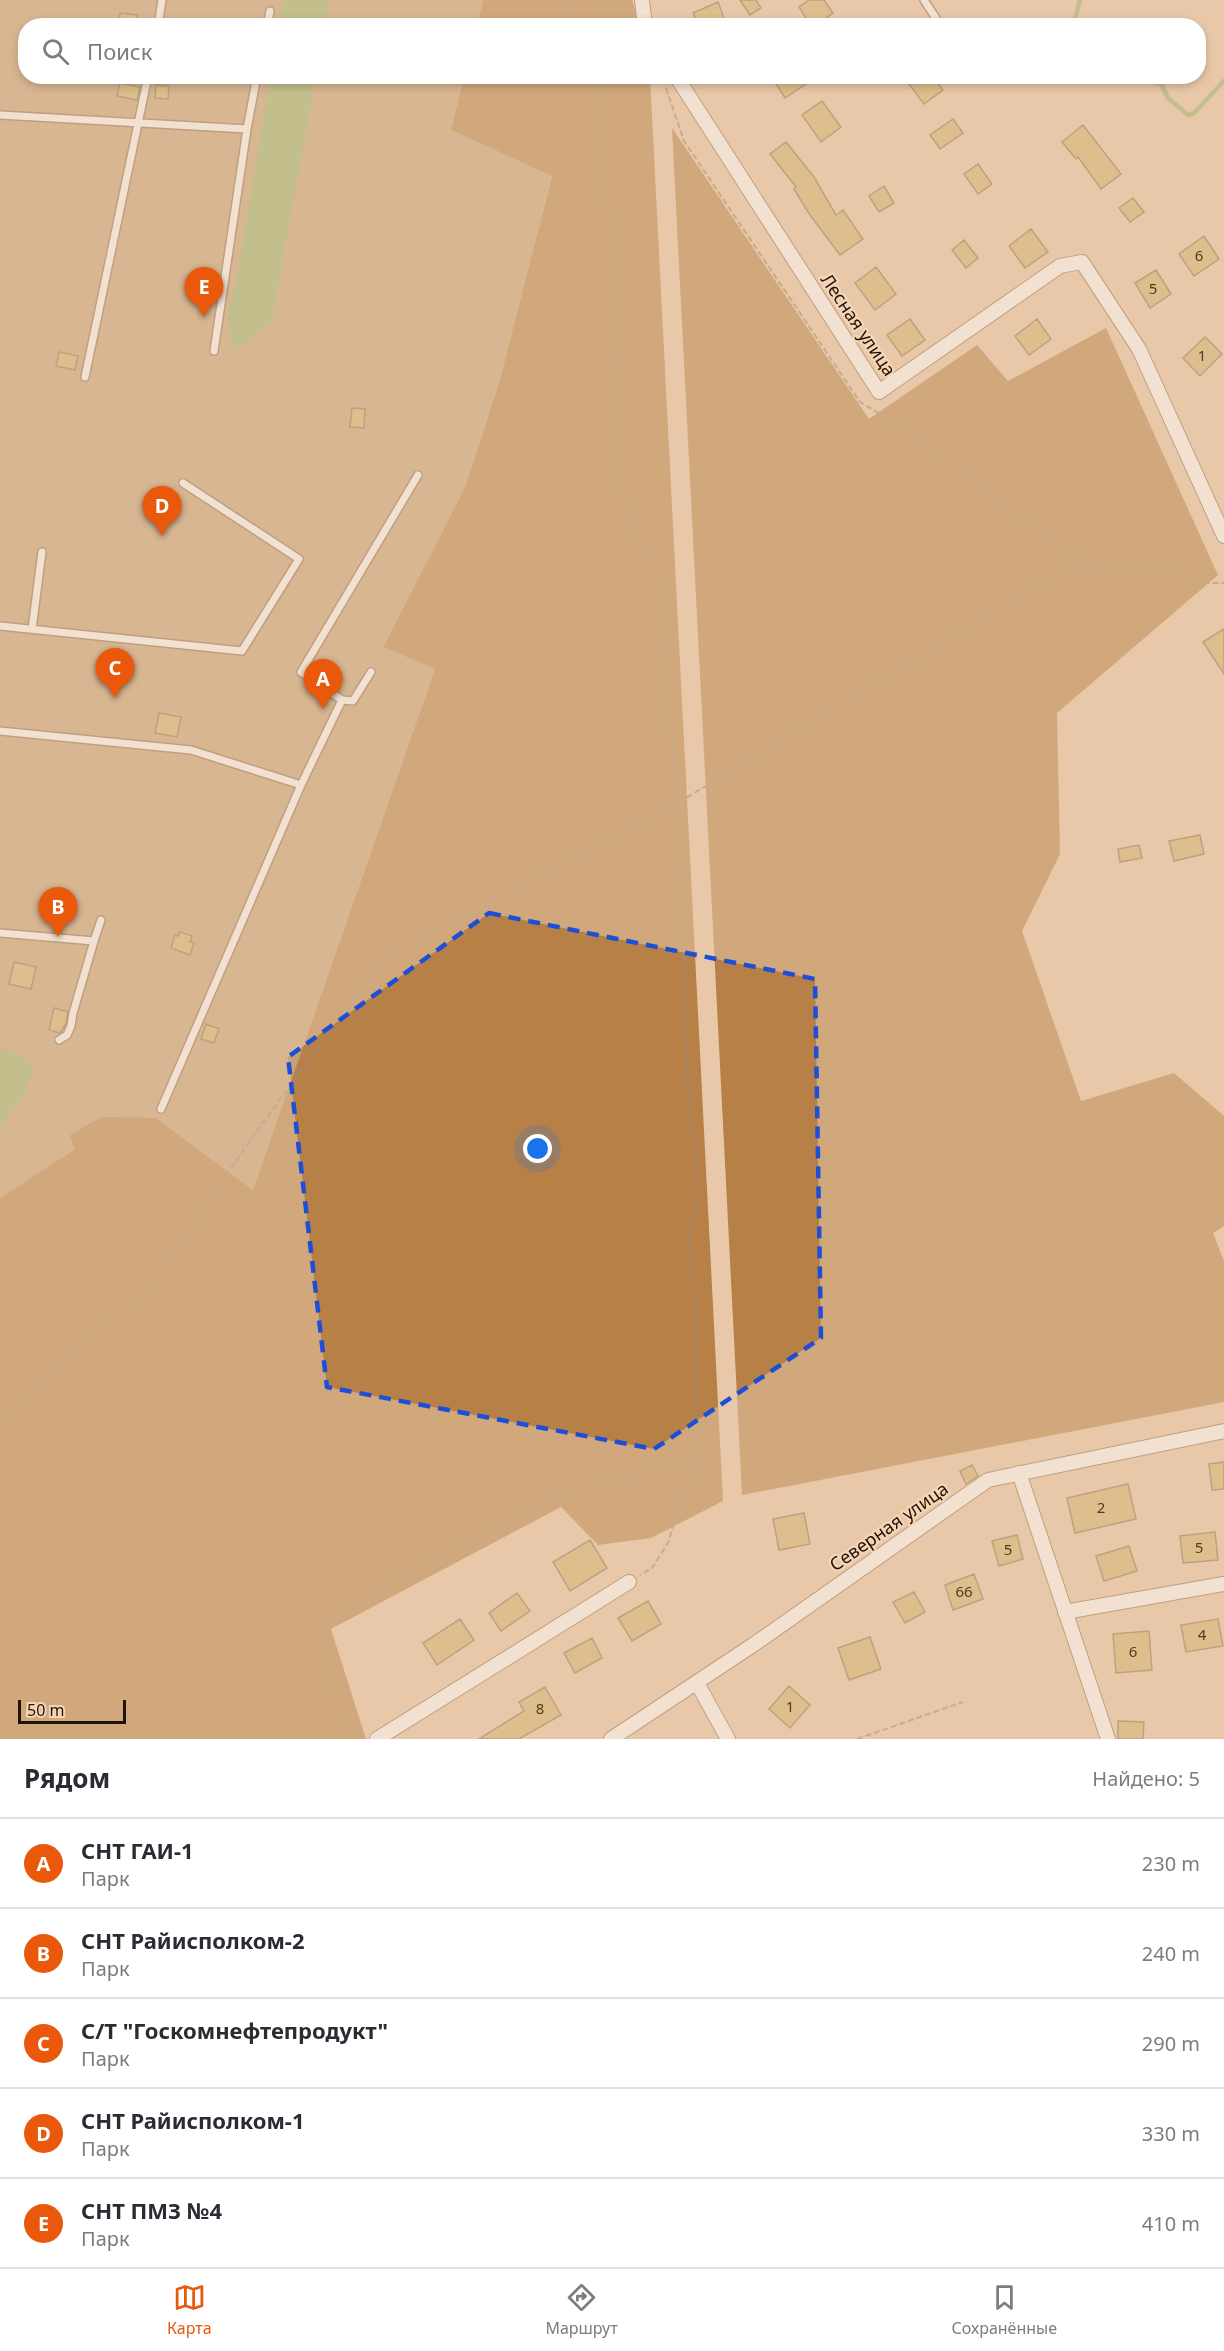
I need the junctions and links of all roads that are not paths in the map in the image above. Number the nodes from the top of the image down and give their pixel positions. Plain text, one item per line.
1 (162, 0) edge
2 (642, 0) edge
3 (924, 0) edge
4 (270, 11) dead end
5 (159, 18) edge
6 (269, 18) edge
7 (644, 18) edge
8 (936, 18) edge
9 (146, 84) edge
10 (255, 84) edge
11 (681, 84) edge
12 (0, 115) edge
13 (139, 123) junction
14 (247, 129) junction
15 (214, 351) dead end
16 (85, 377) dead end
17 (417, 475) dead end
18 (183, 483) dead end
19 (1224, 536) edge
20 (42, 552) dead end
21 (0, 626) edge
22 (32, 629) junction
23 (371, 672) dead end
24 (342, 700) junction
25 (0, 731) edge
26 (301, 785) junction
27 (101, 920) dead end
28 (0, 933) edge
29 (94, 941) junction
30 (59, 1040) dead end
31 (160, 1109) dead end
32 (1224, 1431) edge
33 (1019, 1473) junction
34 (629, 1582) road end
35 (1224, 1584) edge
36 (1065, 1612) junction
37 (697, 1683) junction
38 (376, 1739) edge
39 (611, 1739) edge
40 (728, 1739) edge
41 (1108, 1739) edge

1 - 5 lane
2 - 7 street
3 - 8 lane
4 - 6 lane
9 - 13 lane
10 - 14 lane
11 - 19 street, Лесная улица
12 - 13 lane
13 - 14 lane
13 - 16 lane
14 - 15 lane
17 - 24 lane
18 - 22 lane
20 - 22 lane
21 - 22 lane
23 - 24 lane
24 - 26 lane
25 - 26 lane
26 - 31 lane
27 - 29 lane
28 - 29 lane
29 - 30 lane
32 - 33 street, Северная улица
33 - 36 street
33 - 37 street, Северная улица
34 - 38 street
35 - 36 street
36 - 41 street
37 - 39 street, Северная улица
37 - 40 street

